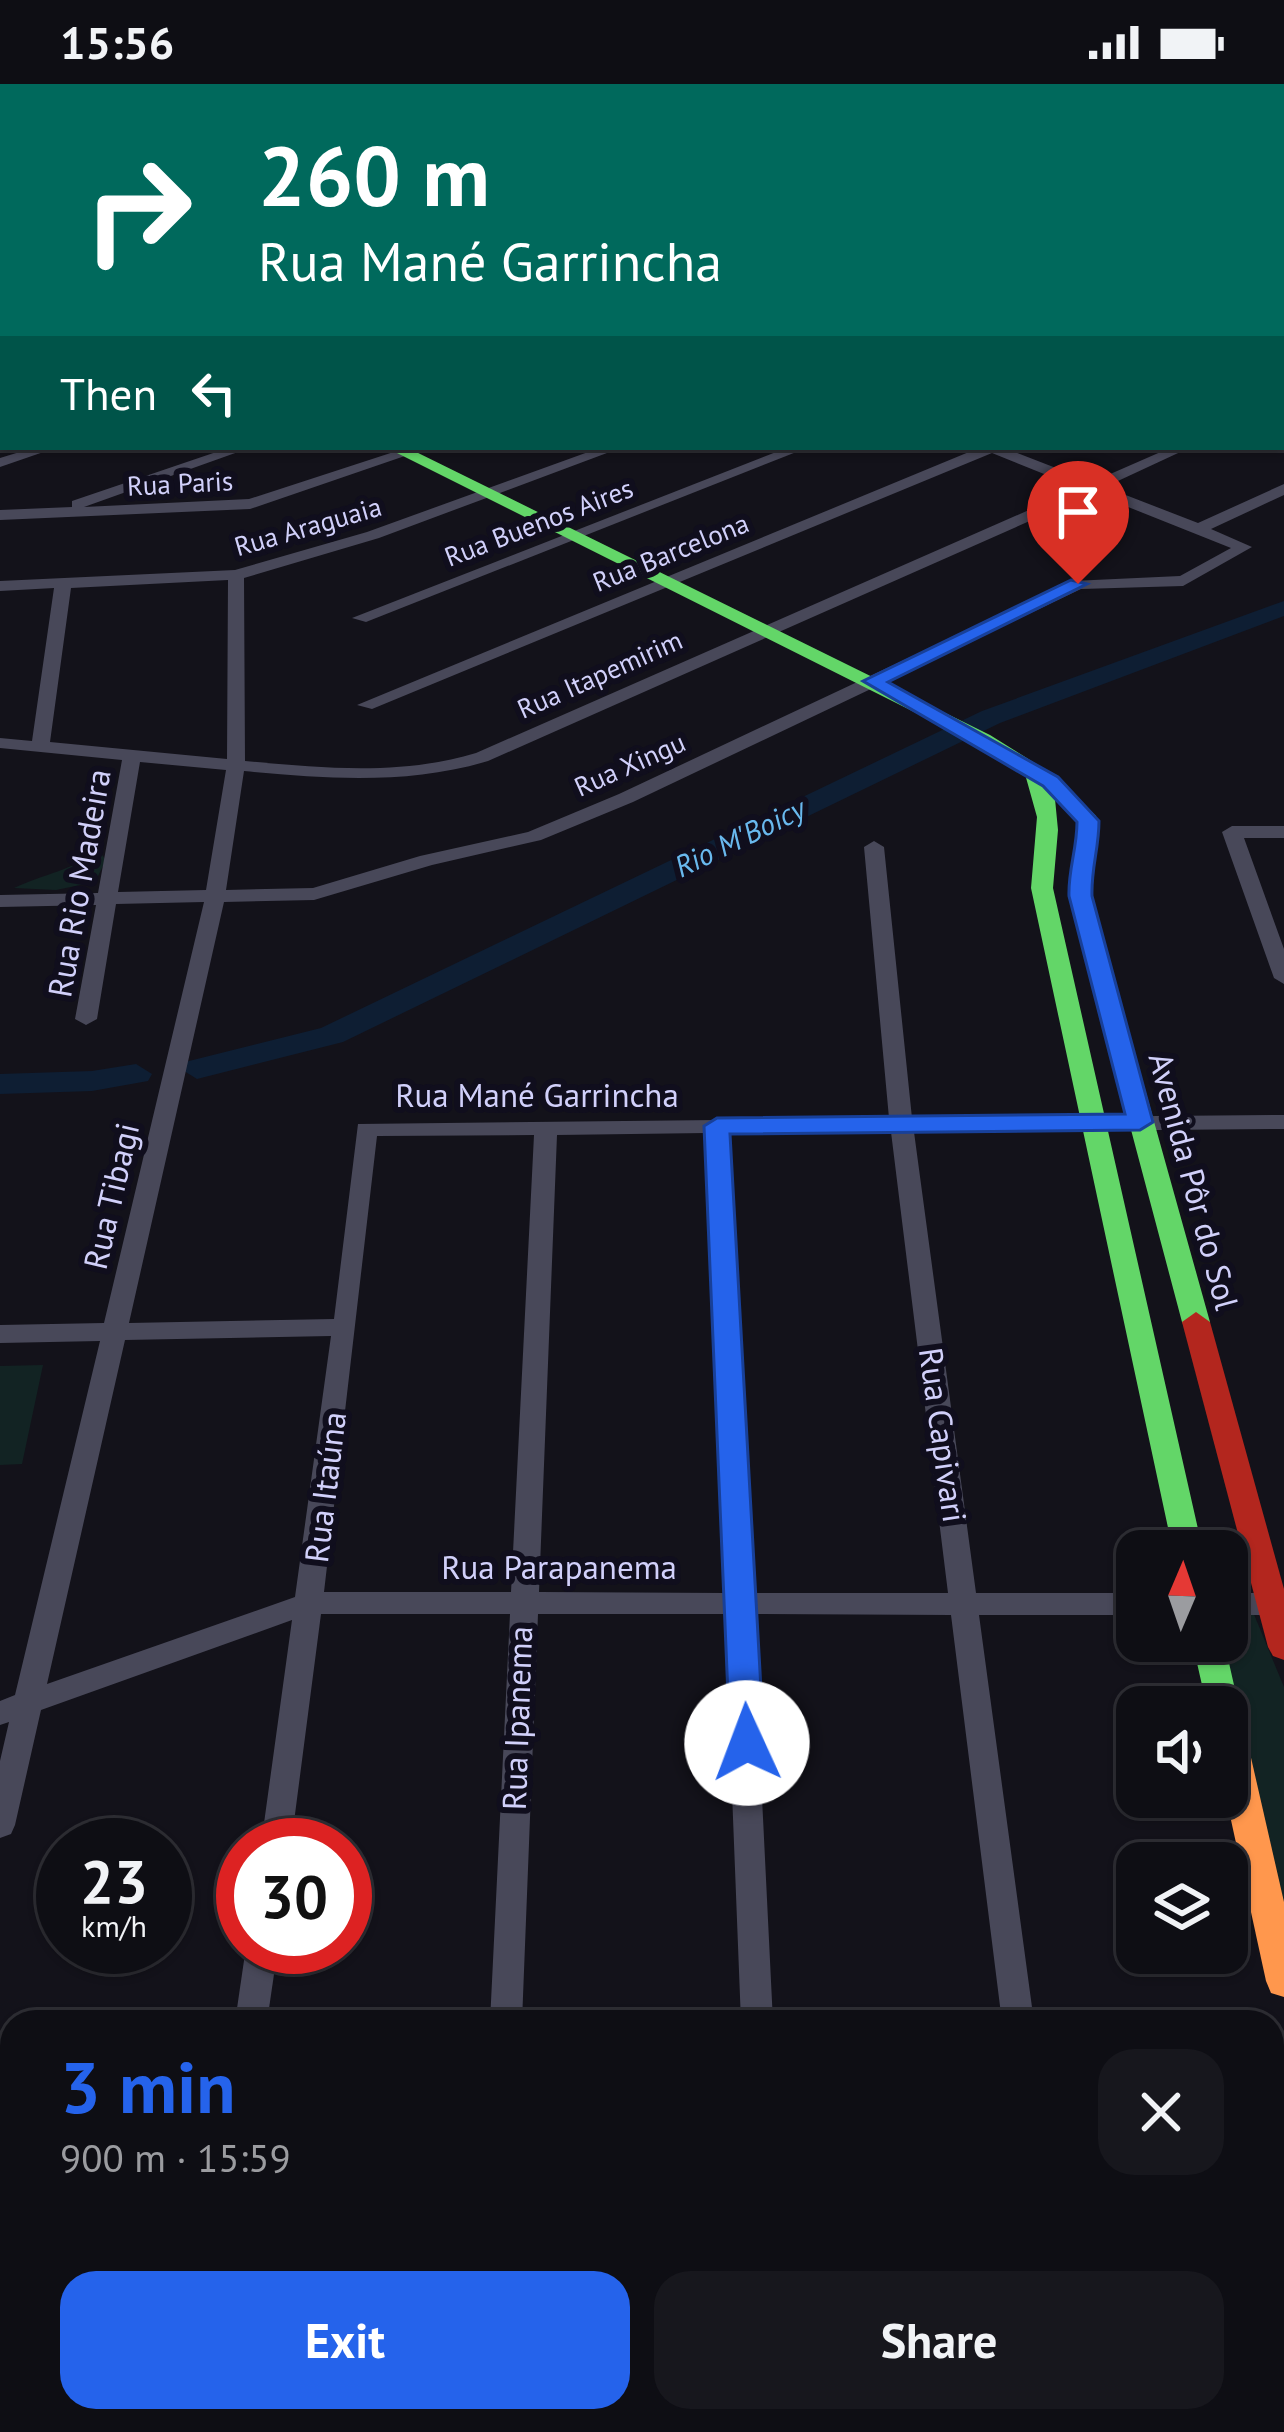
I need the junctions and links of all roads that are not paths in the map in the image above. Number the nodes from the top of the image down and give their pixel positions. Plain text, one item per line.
1 (41, 450) edge
2 (236, 450) edge
3 (405, 450) edge
4 (410, 450) edge
5 (608, 450) edge
6 (794, 450) edge
7 (984, 450) edge
8 (999, 450) edge
9 (1177, 450) edge
10 (0, 463) edge
11 (1092, 487) junction
12 (1284, 489) edge
13 (488, 494) junction
14 (51, 513) junction
15 (0, 515) edge
16 (1198, 529) junction
17 (574, 535) junction
18 (236, 575) junction
19 (673, 582) junction
20 (63, 584) junction
21 (0, 586) edge
22 (360, 618) dead end
23 (769, 630) junction
24 (873, 681) junction
25 (366, 705) dead end
26 (0, 743) edge
27 (40, 746) junction
28 (132, 757) junction
29 (1020, 762) junction
30 (236, 765) junction
31 (1088, 821) junction
32 (1050, 825) junction
33 (1284, 832) edge
34 (874, 847) dead end
35 (1040, 863) junction
36 (1079, 868) junction
37 (214, 897) junction
38 (105, 899) junction
39 (0, 901) edge
40 (1284, 978) edge
41 (86, 1019) dead end
42 (901, 1122) junction
43 (1096, 1122) junction
44 (1140, 1122) junction
45 (1284, 1122) edge
46 (717, 1126) junction
47 (546, 1127) junction
48 (367, 1129) joint
49 (346, 1327) junction
50 (112, 1332) junction
51 (0, 1334) edge
52 (1183, 1530) edge
53 (310, 1603) junction
54 (521, 1603) junction
55 (742, 1604) junction
56 (965, 1604) junction
57 (1116, 1604) edge
58 (1278, 1604) edge
59 (1284, 1647) edge
60 (29, 1702) junction
61 (0, 1713) edge
62 (280, 1818) edge
63 (1247, 1818) edge
64 (0, 1826) edge
65 (258, 1974) edge
66 (1284, 1981) edge
67 (253, 2010) edge
68 (506, 2010) edge
69 (758, 2010) edge
70 (1016, 2010) edge

1 - 10 street
2 - 14 street
3 - 14 street, Rua Paris
4 - 13 street
5 - 13 street, Rua Araguaia
6 - 17 street, Rua Buenos Aires
7 - 19 street, Rua Barcelona
8 - 11 street
9 - 11 street, Rua Itapemirim
11 - 16 street
11 - 23 street, Rua Itapemirim
12 - 16 street
13 - 17 street
13 - 18 street, Rua Araguaia
14 - 15 street, Rua Paris
16 - 24 street, Rua Xingu
17 - 19 street
17 - 22 street, Rua Buenos Aires
18 - 20 street, Rua Araguaia
18 - 30 street, Rua Tibagi
19 - 23 street
19 - 25 street, Rua Barcelona
20 - 21 street, Rua Araguaia
20 - 27 street
23 - 24 street
23 - 30 street, Rua Itapemirim
24 - 29 street
24 - 37 street, Rua Xingu
26 - 27 street, Rua Itapemirim
27 - 28 street, Rua Itapemirim
28 - 30 street, Rua Itapemirim
28 - 38 street, Rua Rio Madeira
29 - 31 street
29 - 32 street
30 - 37 street, Rua Tibagi
31 - 32 street
31 - 36 street, Avenida Pôr do Sol
32 - 35 street
33 - 40 street
34 - 42 street, Rua Capivari
35 - 36 street
35 - 43 street
36 - 44 street, Avenida Pôr do Sol
37 - 38 street, Rua Xingu
37 - 50 street, Rua Tibagi
38 - 39 street, Rua Xingu
38 - 41 street, Rua Rio Madeira
42 - 43 street, Rua Mané Garrincha
42 - 46 street, Rua Mané Garrincha
42 - 56 street, Rua Capivari
43 - 44 street, Rua Mané Garrincha
43 - 52 street
44 - 45 street, Rua Mané Garrincha
44 - 58 street, Avenida Pôr do Sol
46 - 47 street, Rua Mané Garrincha
46 - 55 street
47 - 48 street, Rua Mané Garrincha
47 - 54 street, Rua Ipanema
48 - 49 street, Rua Itaúna
49 - 50 street
49 - 53 street, Rua Itaúna
50 - 51 street
50 - 60 street, Rua Tibagi
53 - 54 street, Rua Parapanema
53 - 60 street, Rua Parapanema
53 - 62 street, Rua Itaúna
54 - 55 street, Rua Parapanema
54 - 68 street, Rua Ipanema
55 - 56 street, Rua Parapanema
55 - 69 street
56 - 57 street, Rua Parapanema
56 - 70 street, Rua Capivari
58 - 59 street, Avenida Pôr do Sol
60 - 61 street, Rua Parapanema
60 - 64 street, Rua Tibagi
63 - 66 street
65 - 67 street

